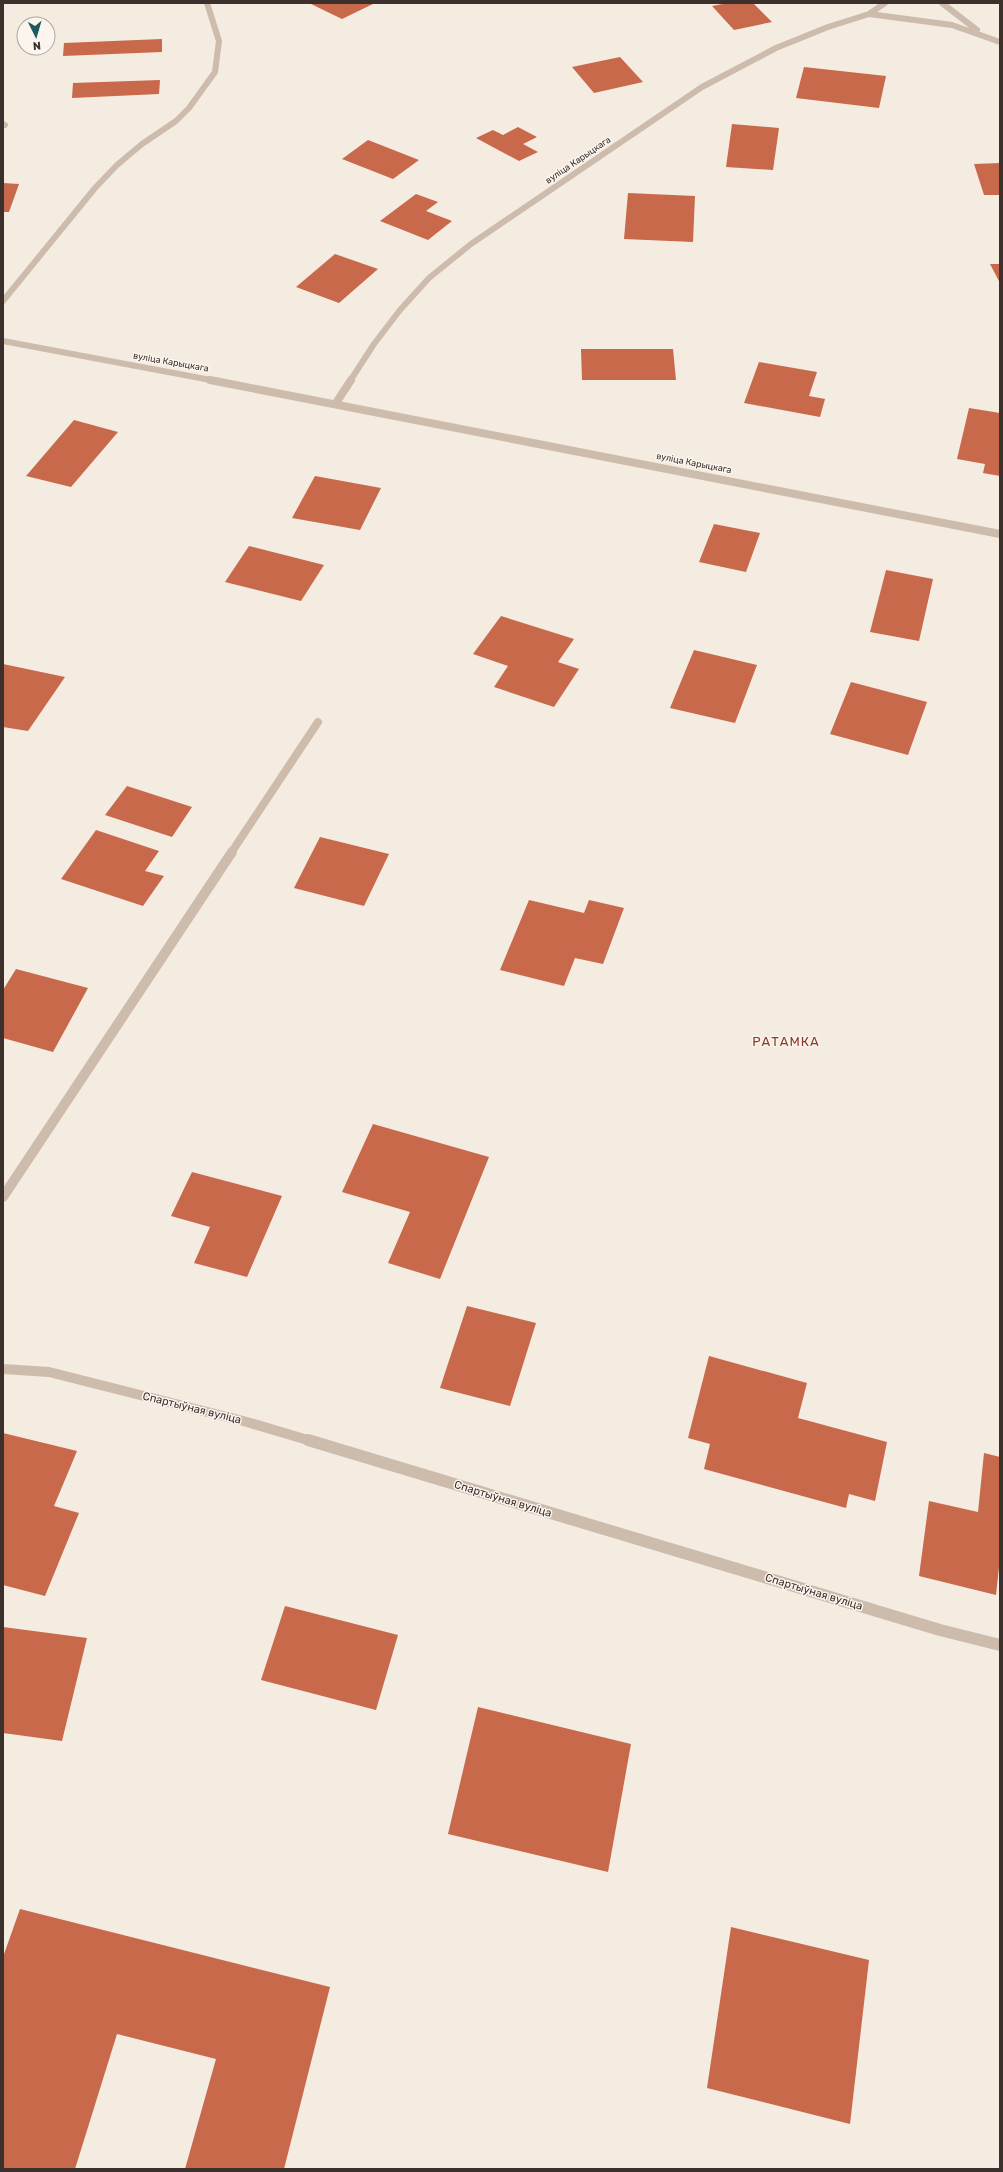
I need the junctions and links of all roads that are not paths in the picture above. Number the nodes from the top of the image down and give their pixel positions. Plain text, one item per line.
1 (207, 3) edge
2 (885, 3) edge
3 (942, 3) edge
4 (869, 14) junction
5 (979, 31) junction
6 (1000, 42) edge
7 (3, 301) edge
8 (3, 341) edge
9 (336, 403) junction
10 (1000, 534) edge
11 (318, 722) dead end
12 (3, 1198) edge
13 (3, 1369) edge
14 (1000, 1645) edge

1 - 7 street
2 - 4 street, вуліца Карыцкага
3 - 5 street
4 - 5 street
4 - 9 street, вуліца Карыцкага
5 - 6 street
8 - 9 street, вуліца Карыцкага
9 - 10 street, вуліца Карыцкага
11 - 12 street
13 - 14 street, Спартыўная вуліца

